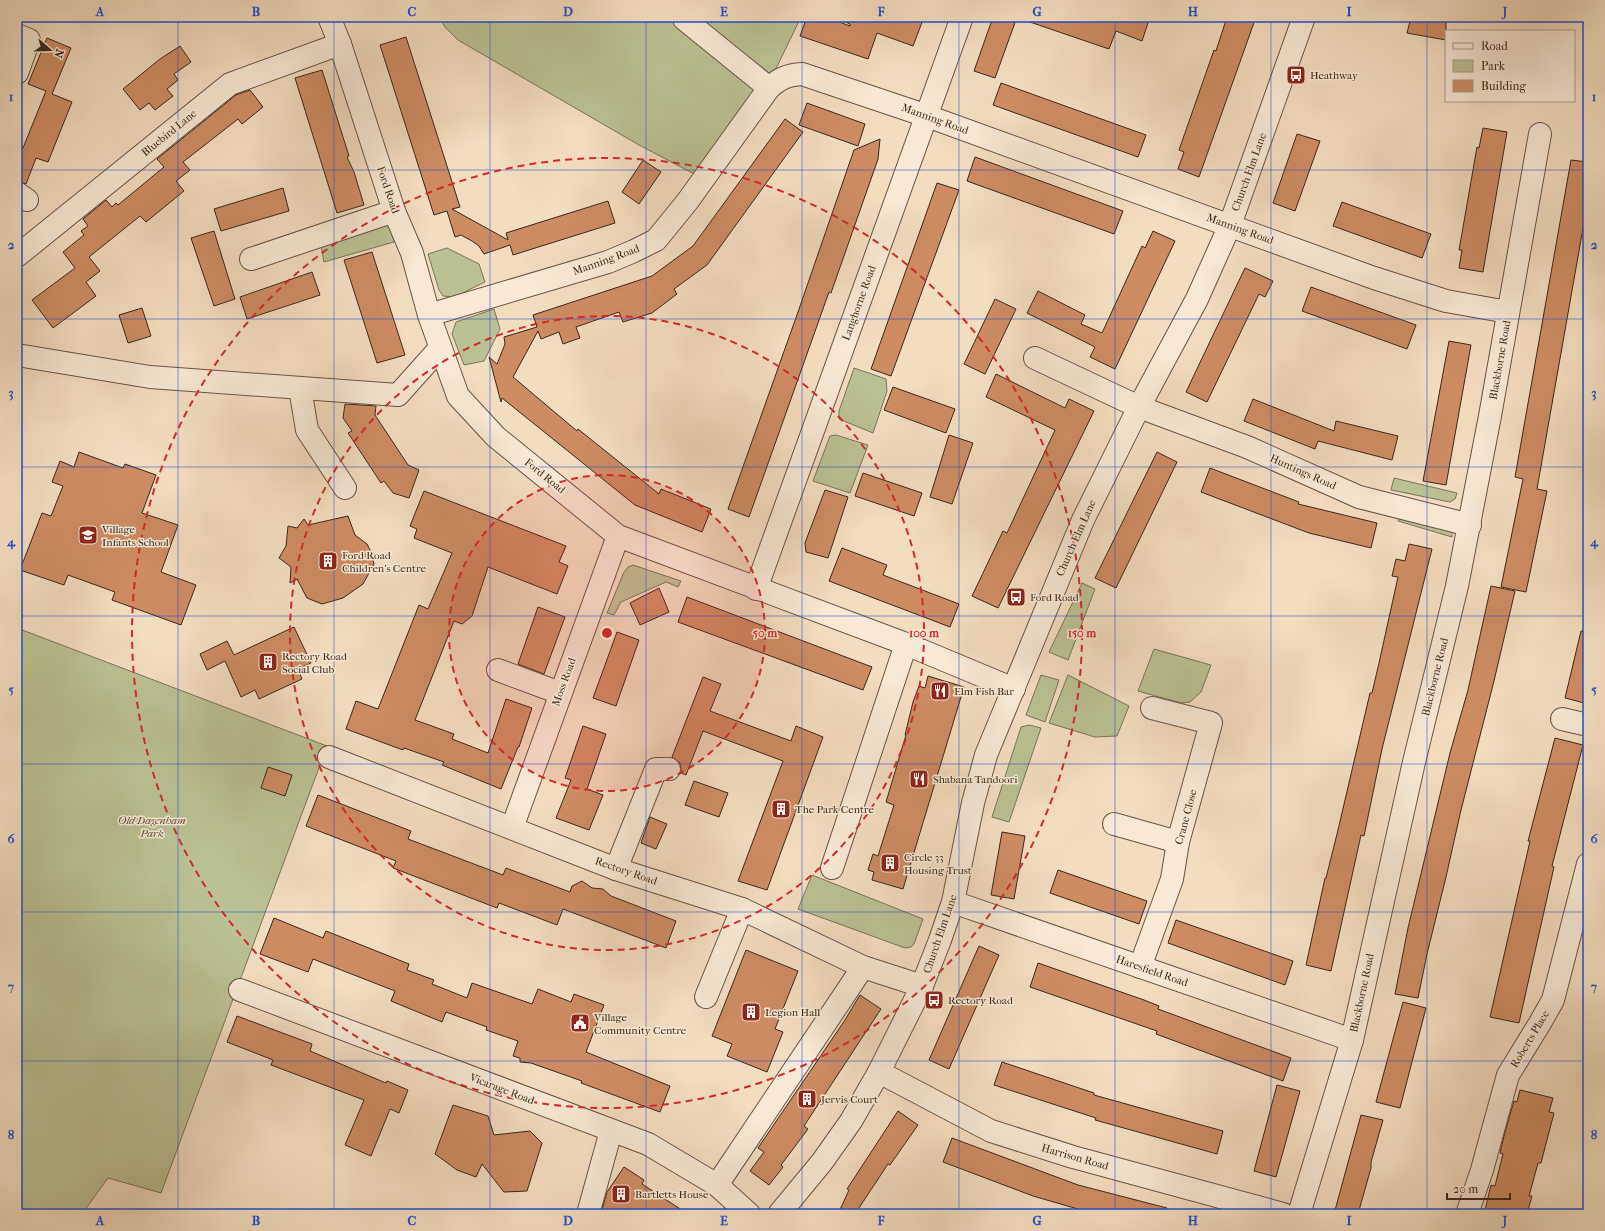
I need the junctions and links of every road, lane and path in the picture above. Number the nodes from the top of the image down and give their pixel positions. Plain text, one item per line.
1 (329, 17) edge
2 (686, 17) edge
3 (962, 17) edge
4 (1304, 17) edge
5 (17, 36) edge
6 (340, 44) junction
7 (17, 73) edge
8 (770, 88) junction
9 (927, 116) junction
10 (1540, 134) dead end
11 (394, 211) junction
12 (1230, 225) junction
13 (17, 256) edge
14 (251, 260) dead end
15 (1508, 312) junction
16 (429, 315) junction
17 (440, 348) junction
18 (17, 355) edge
19 (1035, 358) dead end
20 (300, 388) junction
21 (1138, 407) junction
22 (345, 488) dead end
23 (1470, 525) junction
24 (618, 536) junction
25 (756, 588) junction
26 (906, 644) junction
27 (498, 670) dead end
28 (1014, 689) junction
29 (560, 693) junction
30 (1152, 708) dead end
31 (1562, 719) dead end
32 (1588, 725) edge
33 (329, 756) dead end
34 (669, 769) dead end
35 (1114, 824) dead end
36 (512, 828) junction
37 (1178, 842) junction
38 (1588, 864) edge
39 (832, 868) dead end
40 (616, 869) junction
41 (953, 902) junction
42 (742, 909) junction
43 (863, 967) junction
44 (1140, 967) junction
45 (922, 986) junction
46 (240, 990) dead end
47 (706, 997) dead end
48 (1352, 1040) junction
49 (879, 1072) junction
50 (611, 1131) junction
51 (717, 1185) junction
52 (588, 1214) edge
53 (749, 1214) edge
54 (779, 1214) edge
55 (1282, 1214) edge
56 (1299, 1214) edge
57 (1467, 1214) edge

1 - 6 street, Ford Road
2 - 8 street
3 - 9 street, Langhorne Road
4 - 12 street, Church Elm Lane
5 - 7 street
6 - 11 street, Ford Road
6 - 13 street, Bluebird Lane
8 - 9 street, Manning Road
8 - 16 street, Manning Road
9 - 12 street, Manning Road
9 - 25 street, Langhorne Road
10 - 15 street, Blackborne Road
11 - 14 street
11 - 16 street, Ford Road
12 - 15 street, Manning Road
12 - 21 street, Church Elm Lane
15 - 23 street, Blackborne Road
16 - 17 street, Ford Road
17 - 20 street
17 - 24 street, Ford Road
18 - 20 street
19 - 21 street
20 - 22 street
21 - 23 street, Huntings Road
21 - 28 street, Church Elm Lane
23 - 48 street, Blackborne Road
24 - 25 street, Ford Road
24 - 29 street, Moss Road
25 - 26 street, Ford Road
26 - 28 street, Ford Road
26 - 39 street
27 - 29 street
28 - 41 street, Church Elm Lane
29 - 36 street, Moss Road
30 - 37 street, Crane Close
31 - 32 street
33 - 36 street, Rectory Road
34 - 40 street
35 - 37 street
36 - 40 street, Rectory Road
37 - 44 street, Crane Close
38 - 57 street, Roberts Place
40 - 42 street, Rectory Road
41 - 44 street, Haresfield Road
41 - 45 street, Church Elm Lane
42 - 43 street, Rectory Road
42 - 47 street
43 - 45 street, Rectory Road
43 - 51 street
44 - 48 street, Haresfield Road
45 - 49 street, Church Elm Lane
46 - 50 street, Vicarage Road
48 - 56 street, Blackborne Road
49 - 54 street, Church Elm Lane
49 - 55 street, Harrison Road
50 - 51 street, Vicarage Road
50 - 52 street
51 - 53 street, Vicarage Road

